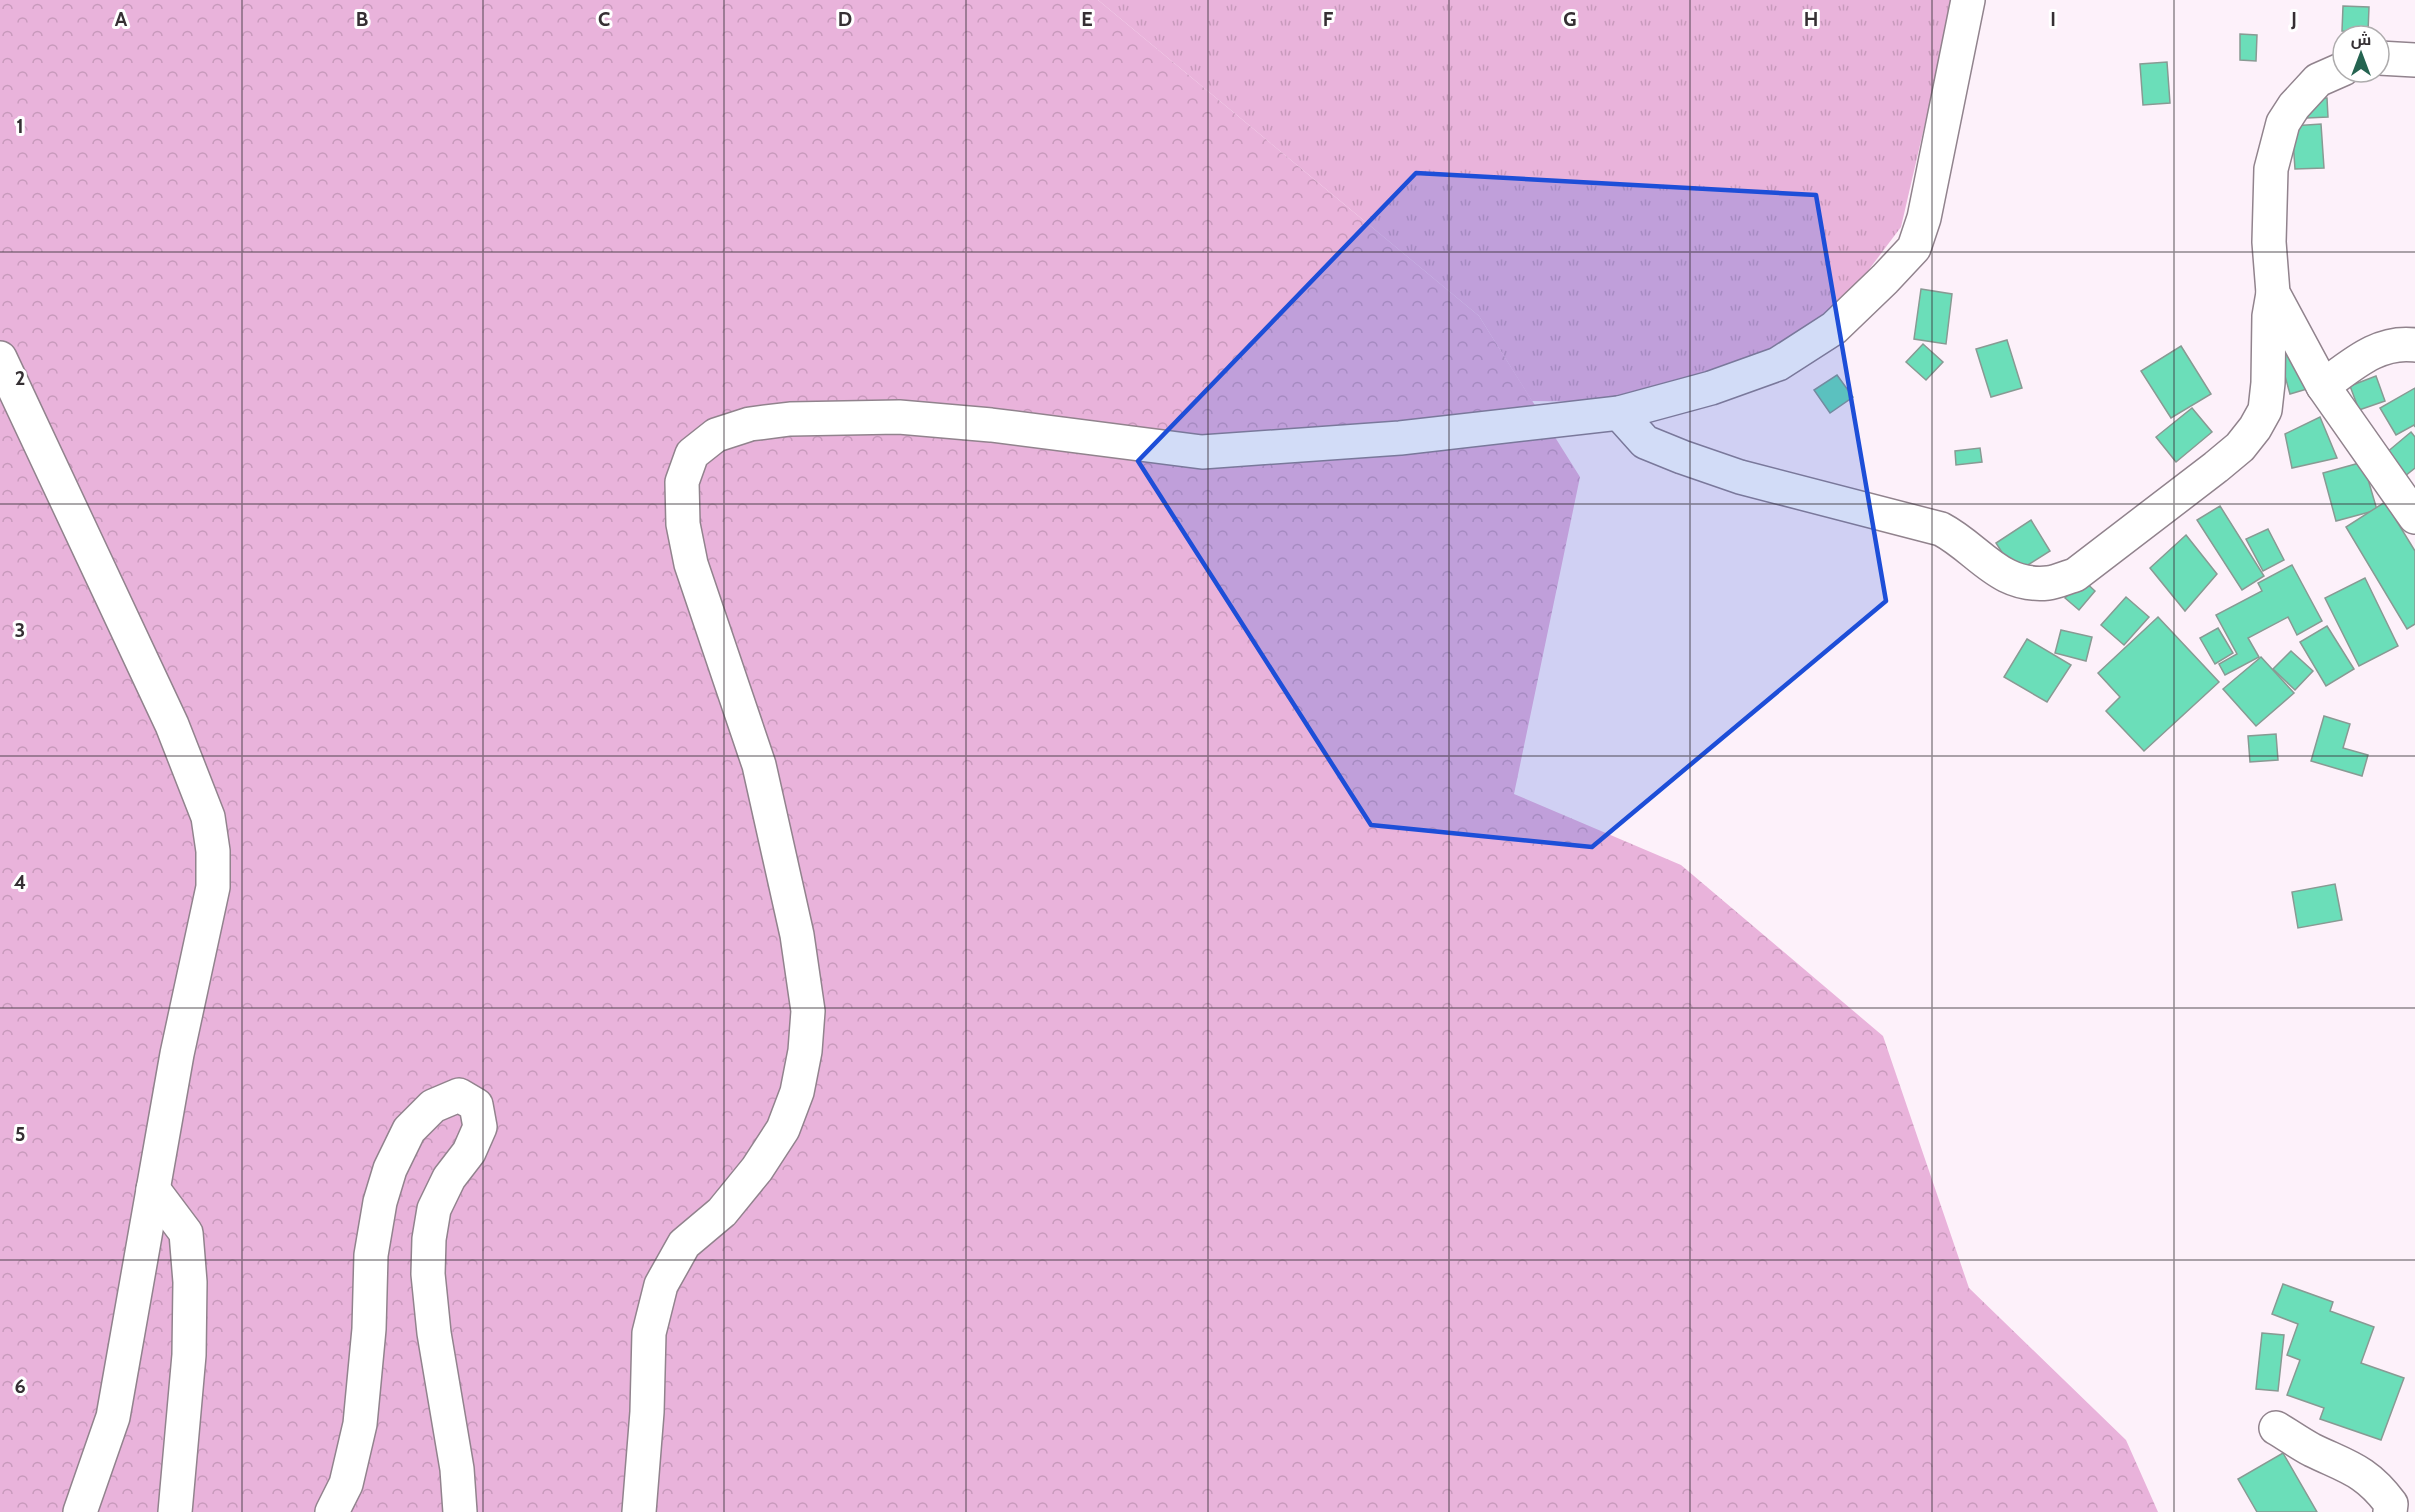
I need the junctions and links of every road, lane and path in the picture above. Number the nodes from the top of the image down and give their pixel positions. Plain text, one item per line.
1 (1968, 0) edge
2 (2391, 59) edge
3 (2415, 60) edge
4 (2331, 74) edge
5 (2273, 293) junction
6 (2415, 345) edge
7 (0, 358) edge
8 (2323, 386) junction
9 (1618, 413) junction
10 (2415, 517) edge
11 (153, 1189) junction
12 (2276, 1428) dead end
13 (80, 1512) edge
14 (175, 1512) edge
15 (332, 1512) edge
16 (460, 1512) edge
17 (639, 1512) edge
18 (2390, 1512) edge

1 - 9 street
2 - 3 street
4 - 5 street
5 - 8 street
5 - 9 street
6 - 8 street
7 - 11 street
8 - 10 street
9 - 17 street
11 - 13 street
11 - 14 street
12 - 18 street
15 - 16 street

